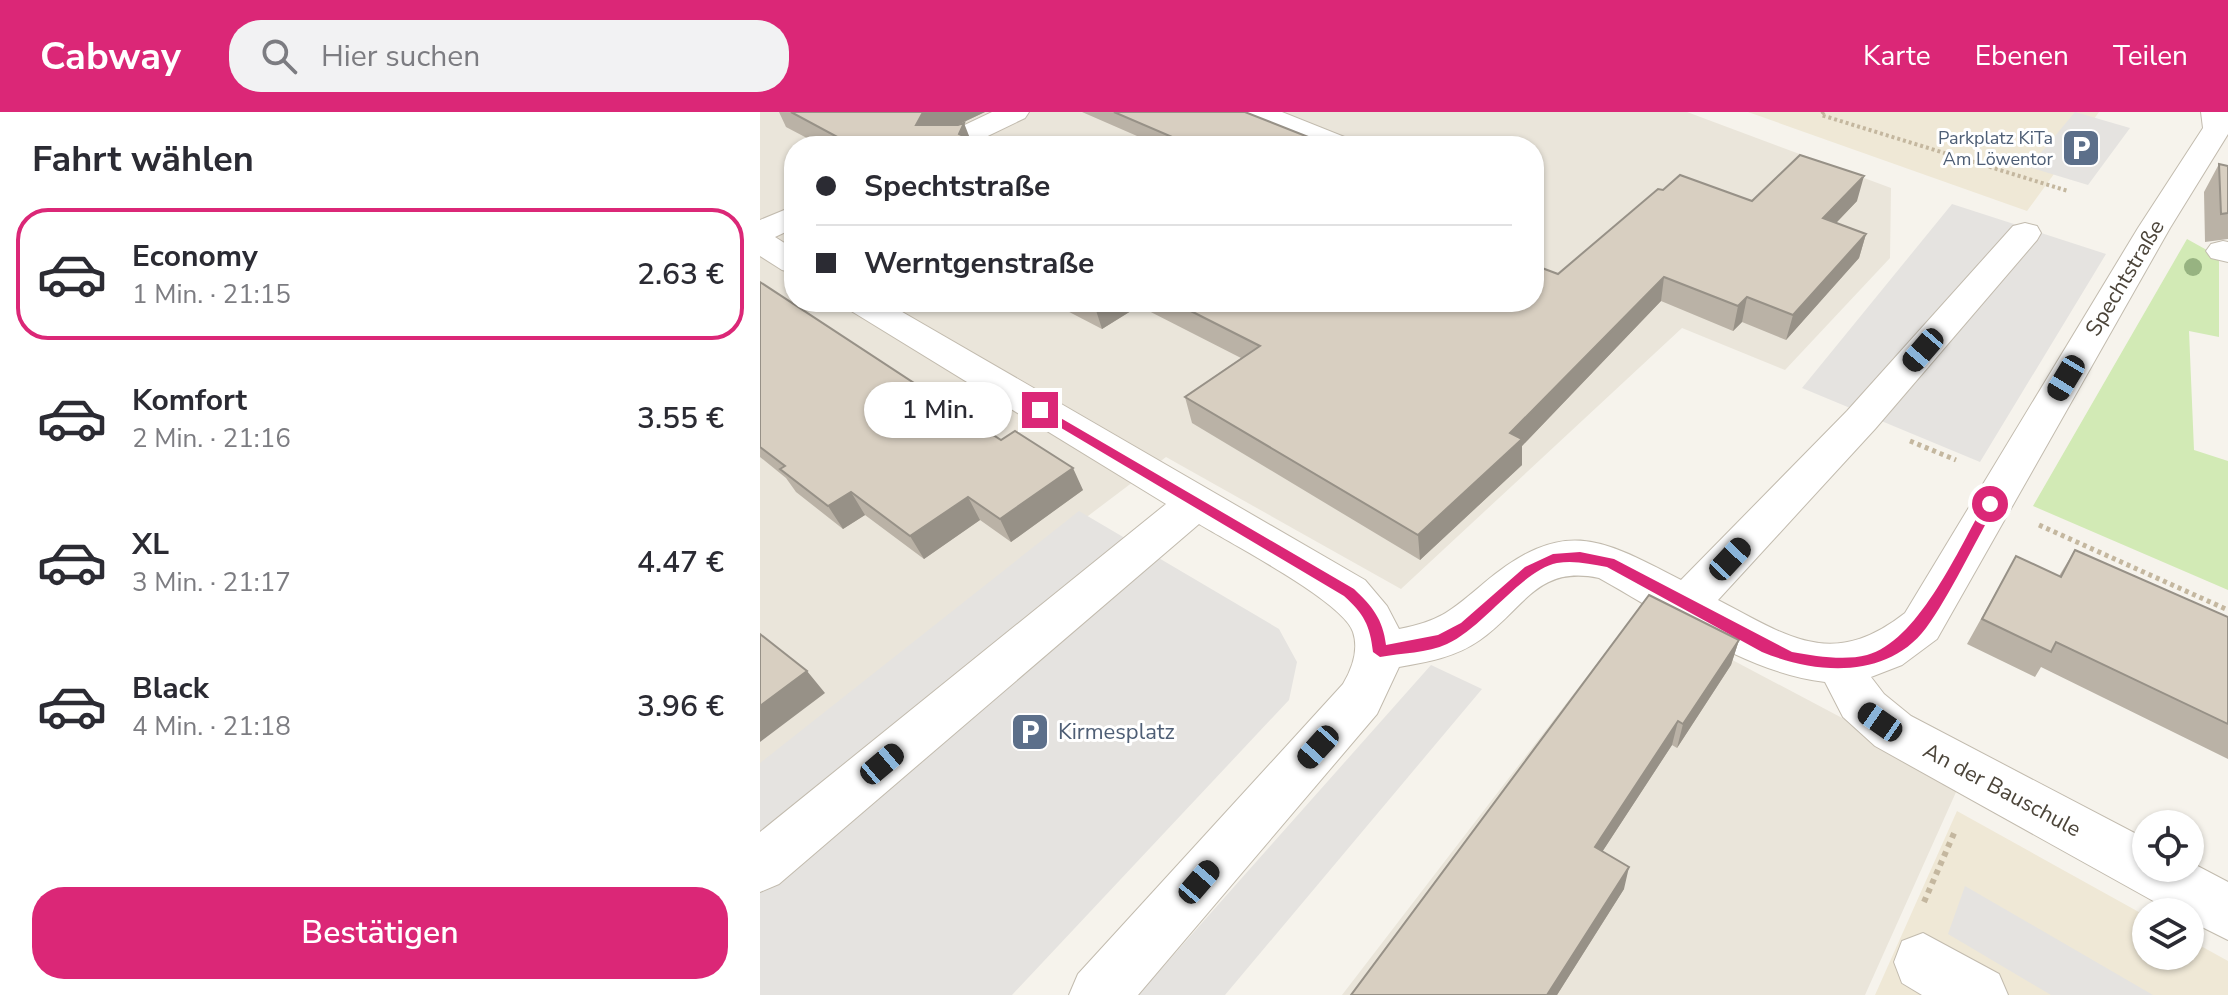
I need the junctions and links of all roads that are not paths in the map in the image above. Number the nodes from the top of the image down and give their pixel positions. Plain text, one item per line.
1 (1015, 112) edge
2 (1257, 112) edge
3 (2215, 112) edge
4 (964, 136) edge
5 (1317, 136) edge
6 (784, 221) edge
7 (760, 232) edge
8 (2025, 233) dead end
9 (760, 242) edge
10 (784, 257) edge
11 (877, 312) edge
12 (1195, 503) junction
13 (1686, 605) junction
14 (1380, 652) junction
15 (1842, 663) junction
16 (2132, 860) edge
17 (760, 866) edge
18 (2172, 882) edge
19 (2228, 912) edge
20 (1923, 962) road end
21 (1099, 995) edge
22 (1978, 995) edge

1 - 4 street
2 - 5 street
3 - 15 street, Spechtstraße
6 - 7 street
8 - 13 street
9 - 10 street
11 - 12 street
12 - 14 street
12 - 17 street
13 - 14 street, Spechtstraße
13 - 15 street, Spechtstraße
14 - 21 street
15 - 16 street, An der Bauschule
18 - 19 street, An der Bauschule
20 - 22 street

